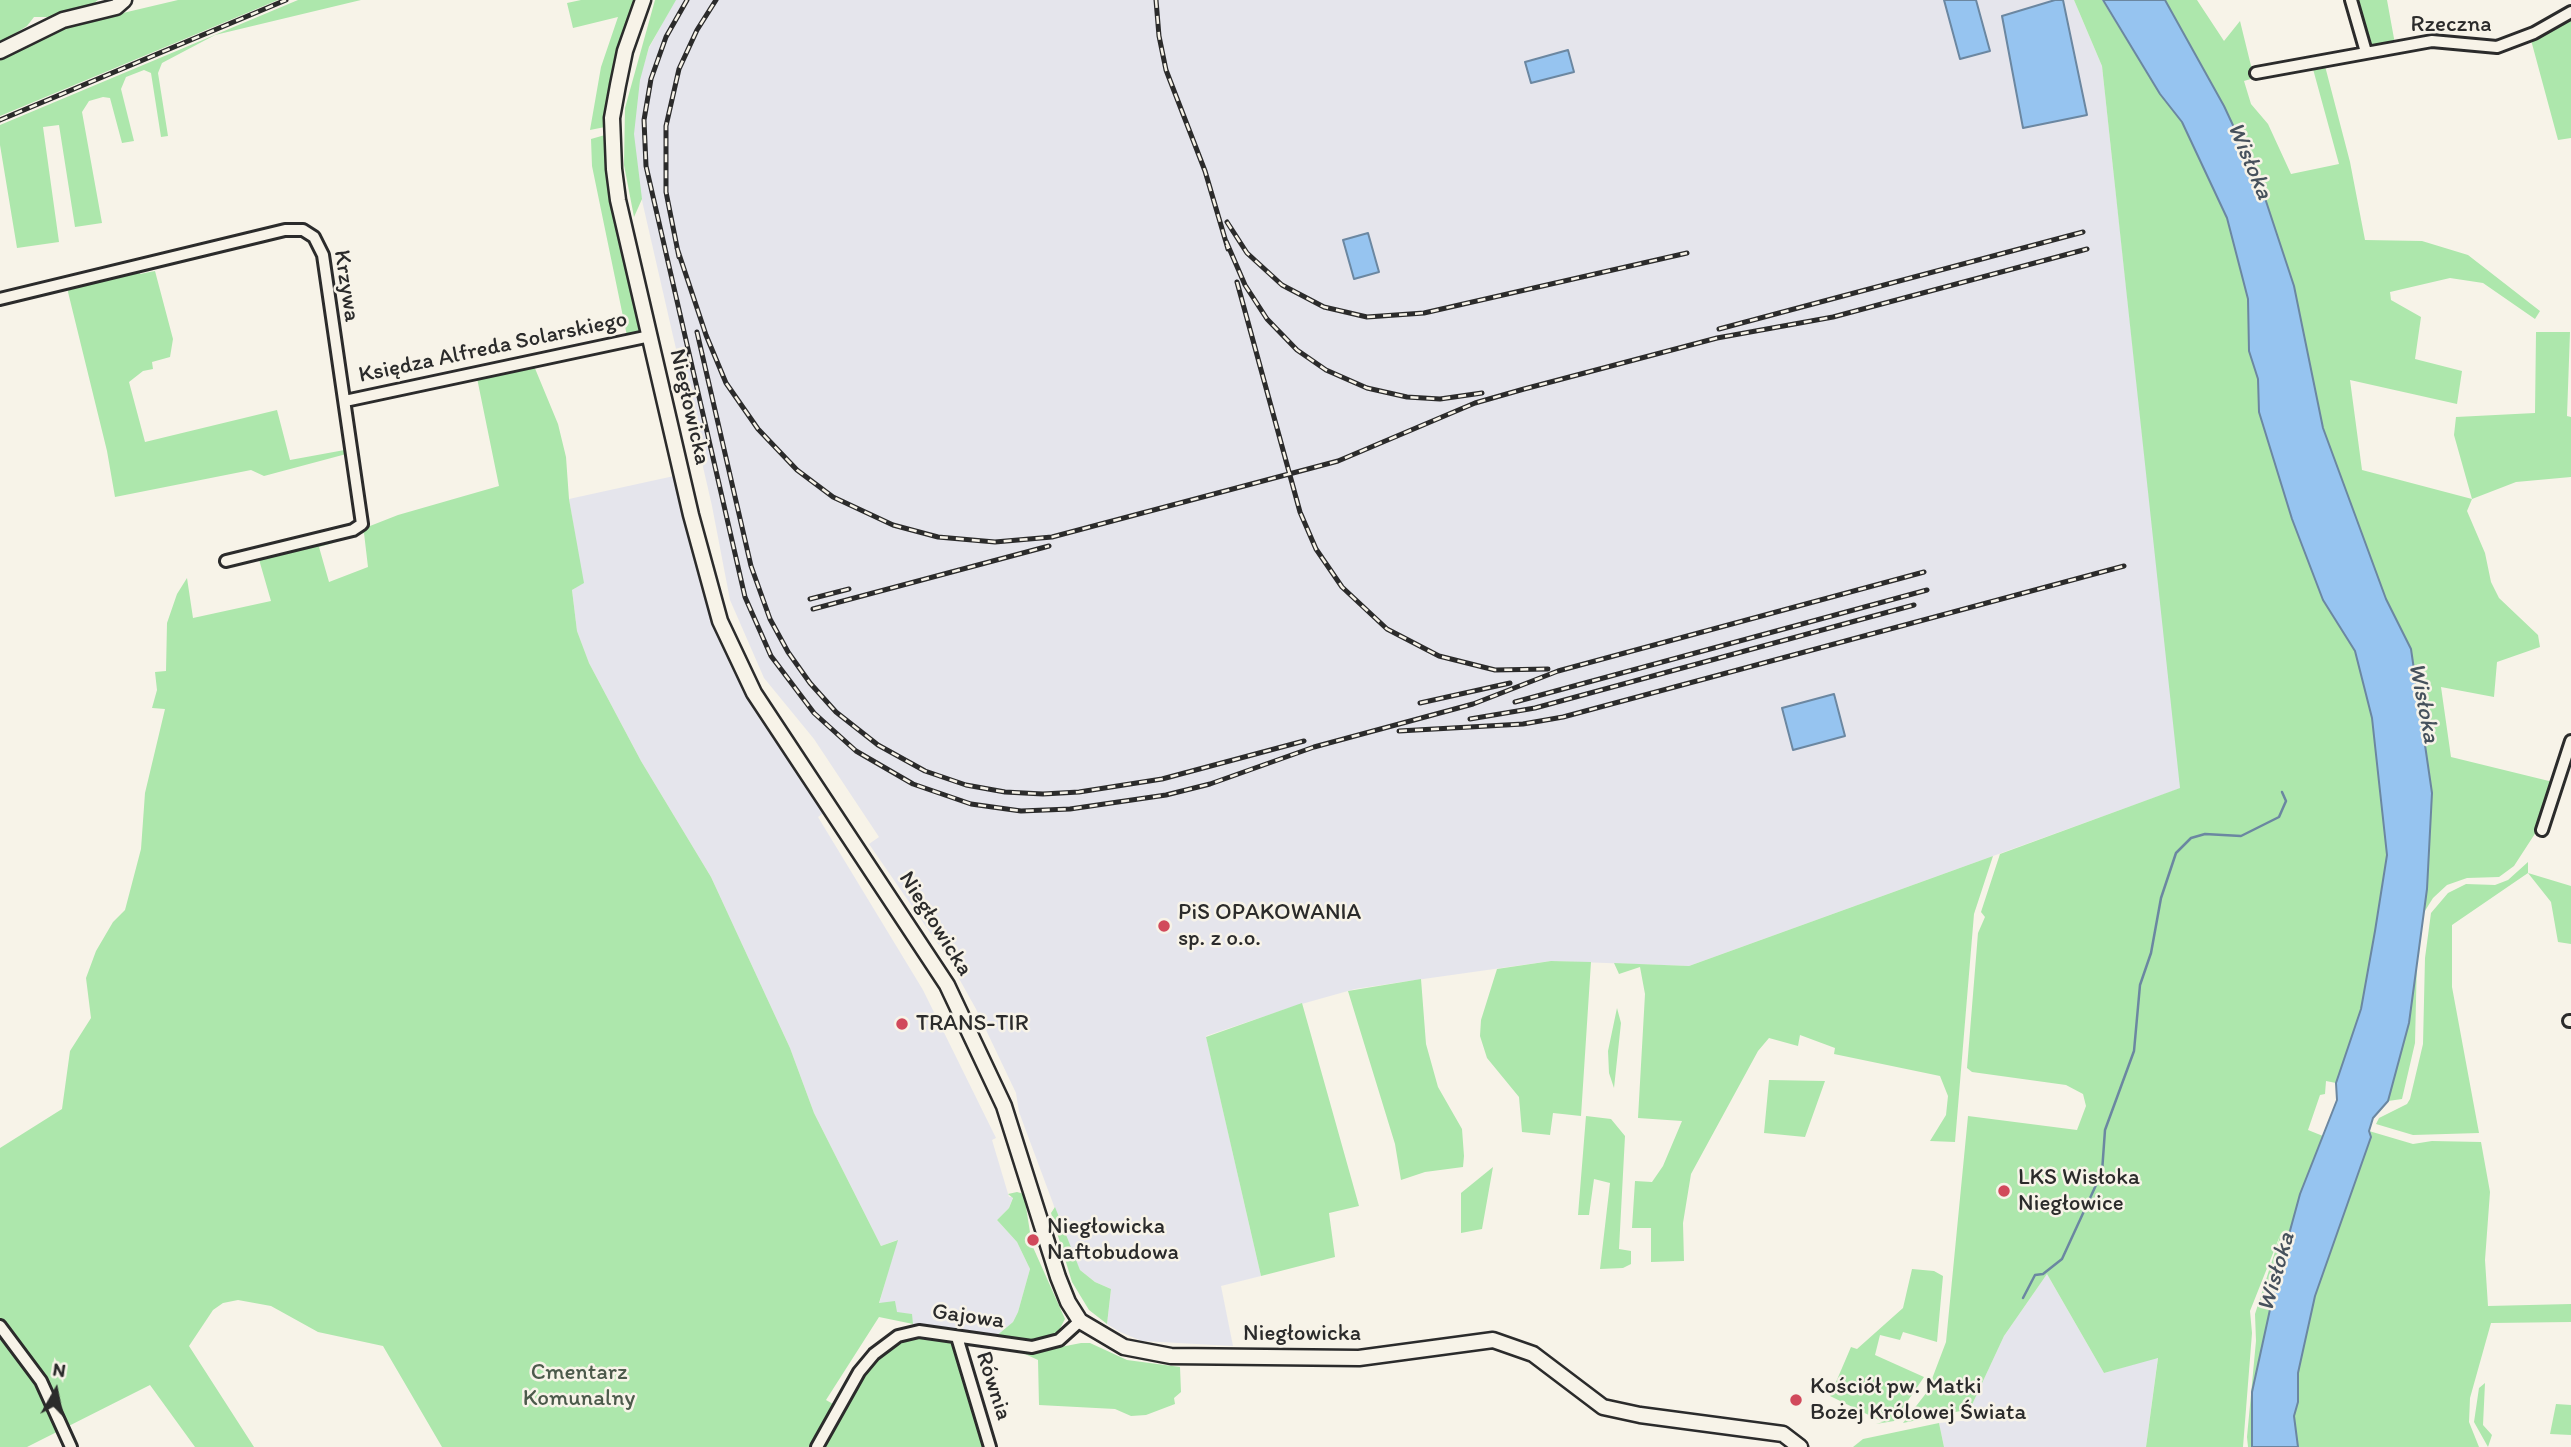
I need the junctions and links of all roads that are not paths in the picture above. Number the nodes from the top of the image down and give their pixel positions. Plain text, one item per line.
1 (124, 0) edge
2 (643, 0) edge
3 (2351, 0) edge
4 (103, 5) edge
5 (2571, 12) edge
6 (0, 51) edge
7 (2366, 52) junction
8 (2256, 73) dead end
9 (0, 299) edge
10 (650, 336) junction
11 (345, 401) junction
12 (226, 561) dead end
13 (2571, 741) edge
14 (2542, 830) dead end
15 (1080, 1321) junction
16 (0, 1326) edge
17 (957, 1337) junction
18 (71, 1447) edge
19 (817, 1447) edge
20 (990, 1447) edge
21 (1800, 1447) edge

1 - 4 street
2 - 10 street, Niegłowicka
3 - 7 street
4 - 6 street
5 - 7 street, Rzeczna
7 - 8 street, Rzeczna
9 - 11 street, Krzywa
10 - 11 street, Księdza Alfreda Solarskiego
10 - 15 street, Niegłowicka
11 - 12 street, Krzywa
13 - 14 street
15 - 17 street, Gajowa
15 - 21 street, Niegłowicka
16 - 18 street
17 - 19 street, Gajowa
17 - 20 street, Równia

